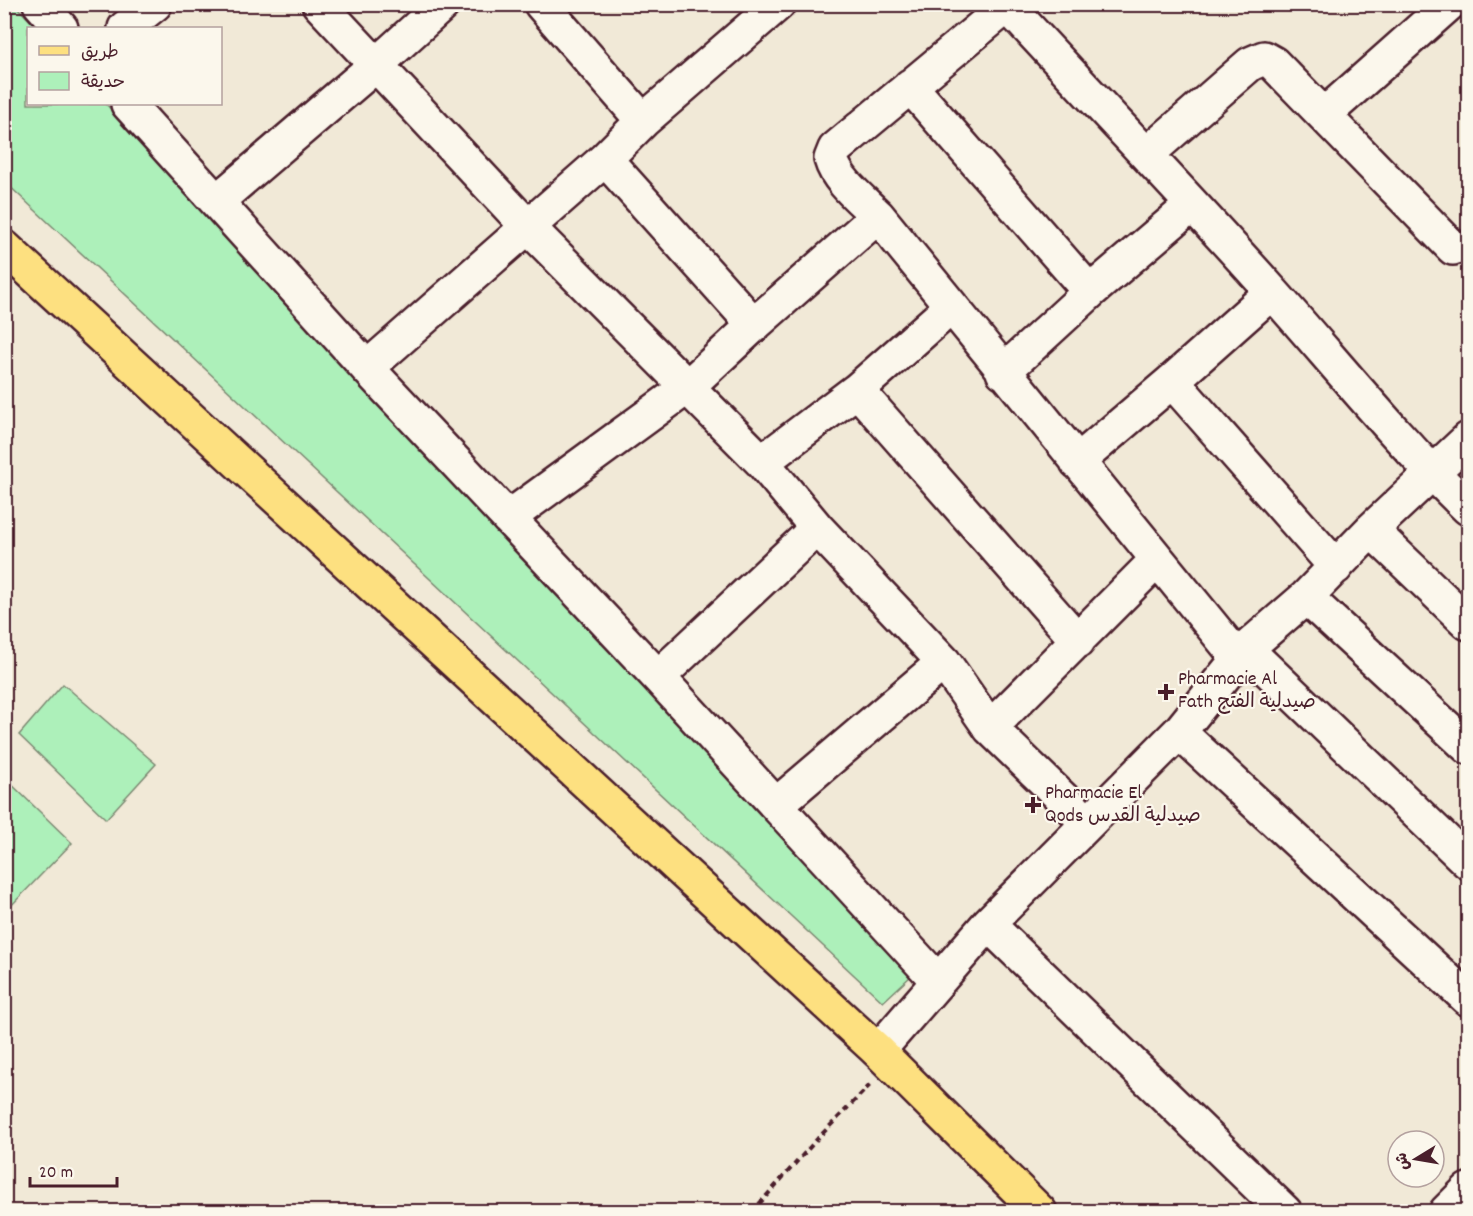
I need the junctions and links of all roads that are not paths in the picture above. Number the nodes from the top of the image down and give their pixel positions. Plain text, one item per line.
1 (40, 4) edge
2 (154, 4) edge
3 (319, 4) edge
4 (443, 4) edge
5 (778, 4) edge
6 (1449, 4) edge
7 (1007, 5) edge
8 (547, 7) edge
9 (60, 27) edge
10 (126, 27) edge
11 (376, 65) junction
12 (910, 86) junction
13 (129, 105) edge
14 (1324, 115) junction
15 (643, 121) junction
16 (1147, 154) junction
17 (605, 159) junction
18 (217, 201) junction
19 (1192, 205) junction
20 (878, 216) junction
21 (527, 226) junction
22 (4, 247) edge
23 (1453, 248) dead end
24 (1272, 291) junction
25 (1090, 292) junction
26 (951, 307) junction
27 (754, 325) junction
28 (367, 368) junction
29 (1003, 372) junction
30 (1172, 381) junction
31 (686, 388) junction
32 (857, 390) junction
33 (1468, 439) edge
34 (762, 462) junction
35 (1077, 462) junction
36 (1433, 474) junction
37 (1468, 508) edge
38 (508, 518) junction
39 (817, 528) junction
40 (1371, 530) junction
41 (1158, 560) junction
42 (1336, 567) junction
43 (1306, 597) junction
44 (1468, 623) edge
45 (1078, 641) junction
46 (1242, 653) junction
47 (944, 662) junction
48 (658, 677) junction
49 (990, 728) junction
50 (1179, 732) junction
51 (1468, 747) edge
52 (776, 805) junction
53 (1088, 823) junction
54 (1468, 862) edge
55 (988, 924) junction
56 (938, 981) junction
57 (1468, 999) edge
58 (884, 1057) junction
59 (1040, 1212) edge
60 (1285, 1212) edge

1 - 9 street
2 - 10 street
3 - 11 street
4 - 11 street
5 - 15 street
6 - 14 street
7 - 12 street
7 - 16 street
8 - 15 street
11 - 18 street
11 - 21 street
12 - 20 street
12 - 25 street
13 - 18 street
14 - 16 street
14 - 23 street
15 - 17 street
16 - 19 street
17 - 21 street
17 - 27 street
18 - 28 street
19 - 24 street
19 - 25 street
20 - 26 street
20 - 27 street
21 - 28 street
21 - 31 street
22 - 58 main road
24 - 30 street
24 - 36 street
25 - 29 street
26 - 29 street
26 - 32 street
27 - 31 street
28 - 38 street
29 - 35 street
30 - 35 street
30 - 42 street
31 - 34 street
31 - 38 street
32 - 34 street
32 - 45 street
33 - 36 street
34 - 39 street
35 - 41 street
36 - 37 street
36 - 40 street
38 - 48 street
39 - 47 street
39 - 48 street
40 - 42 street
40 - 44 street
41 - 45 street
41 - 46 street
42 - 43 street
43 - 46 street
43 - 51 street
45 - 49 street
46 - 50 street
46 - 54 street
47 - 49 street
47 - 52 street
48 - 52 street
49 - 53 street
50 - 53 street
50 - 57 street
52 - 56 street
53 - 55 street
55 - 56 street
55 - 60 street
56 - 58 street
58 - 59 main road

